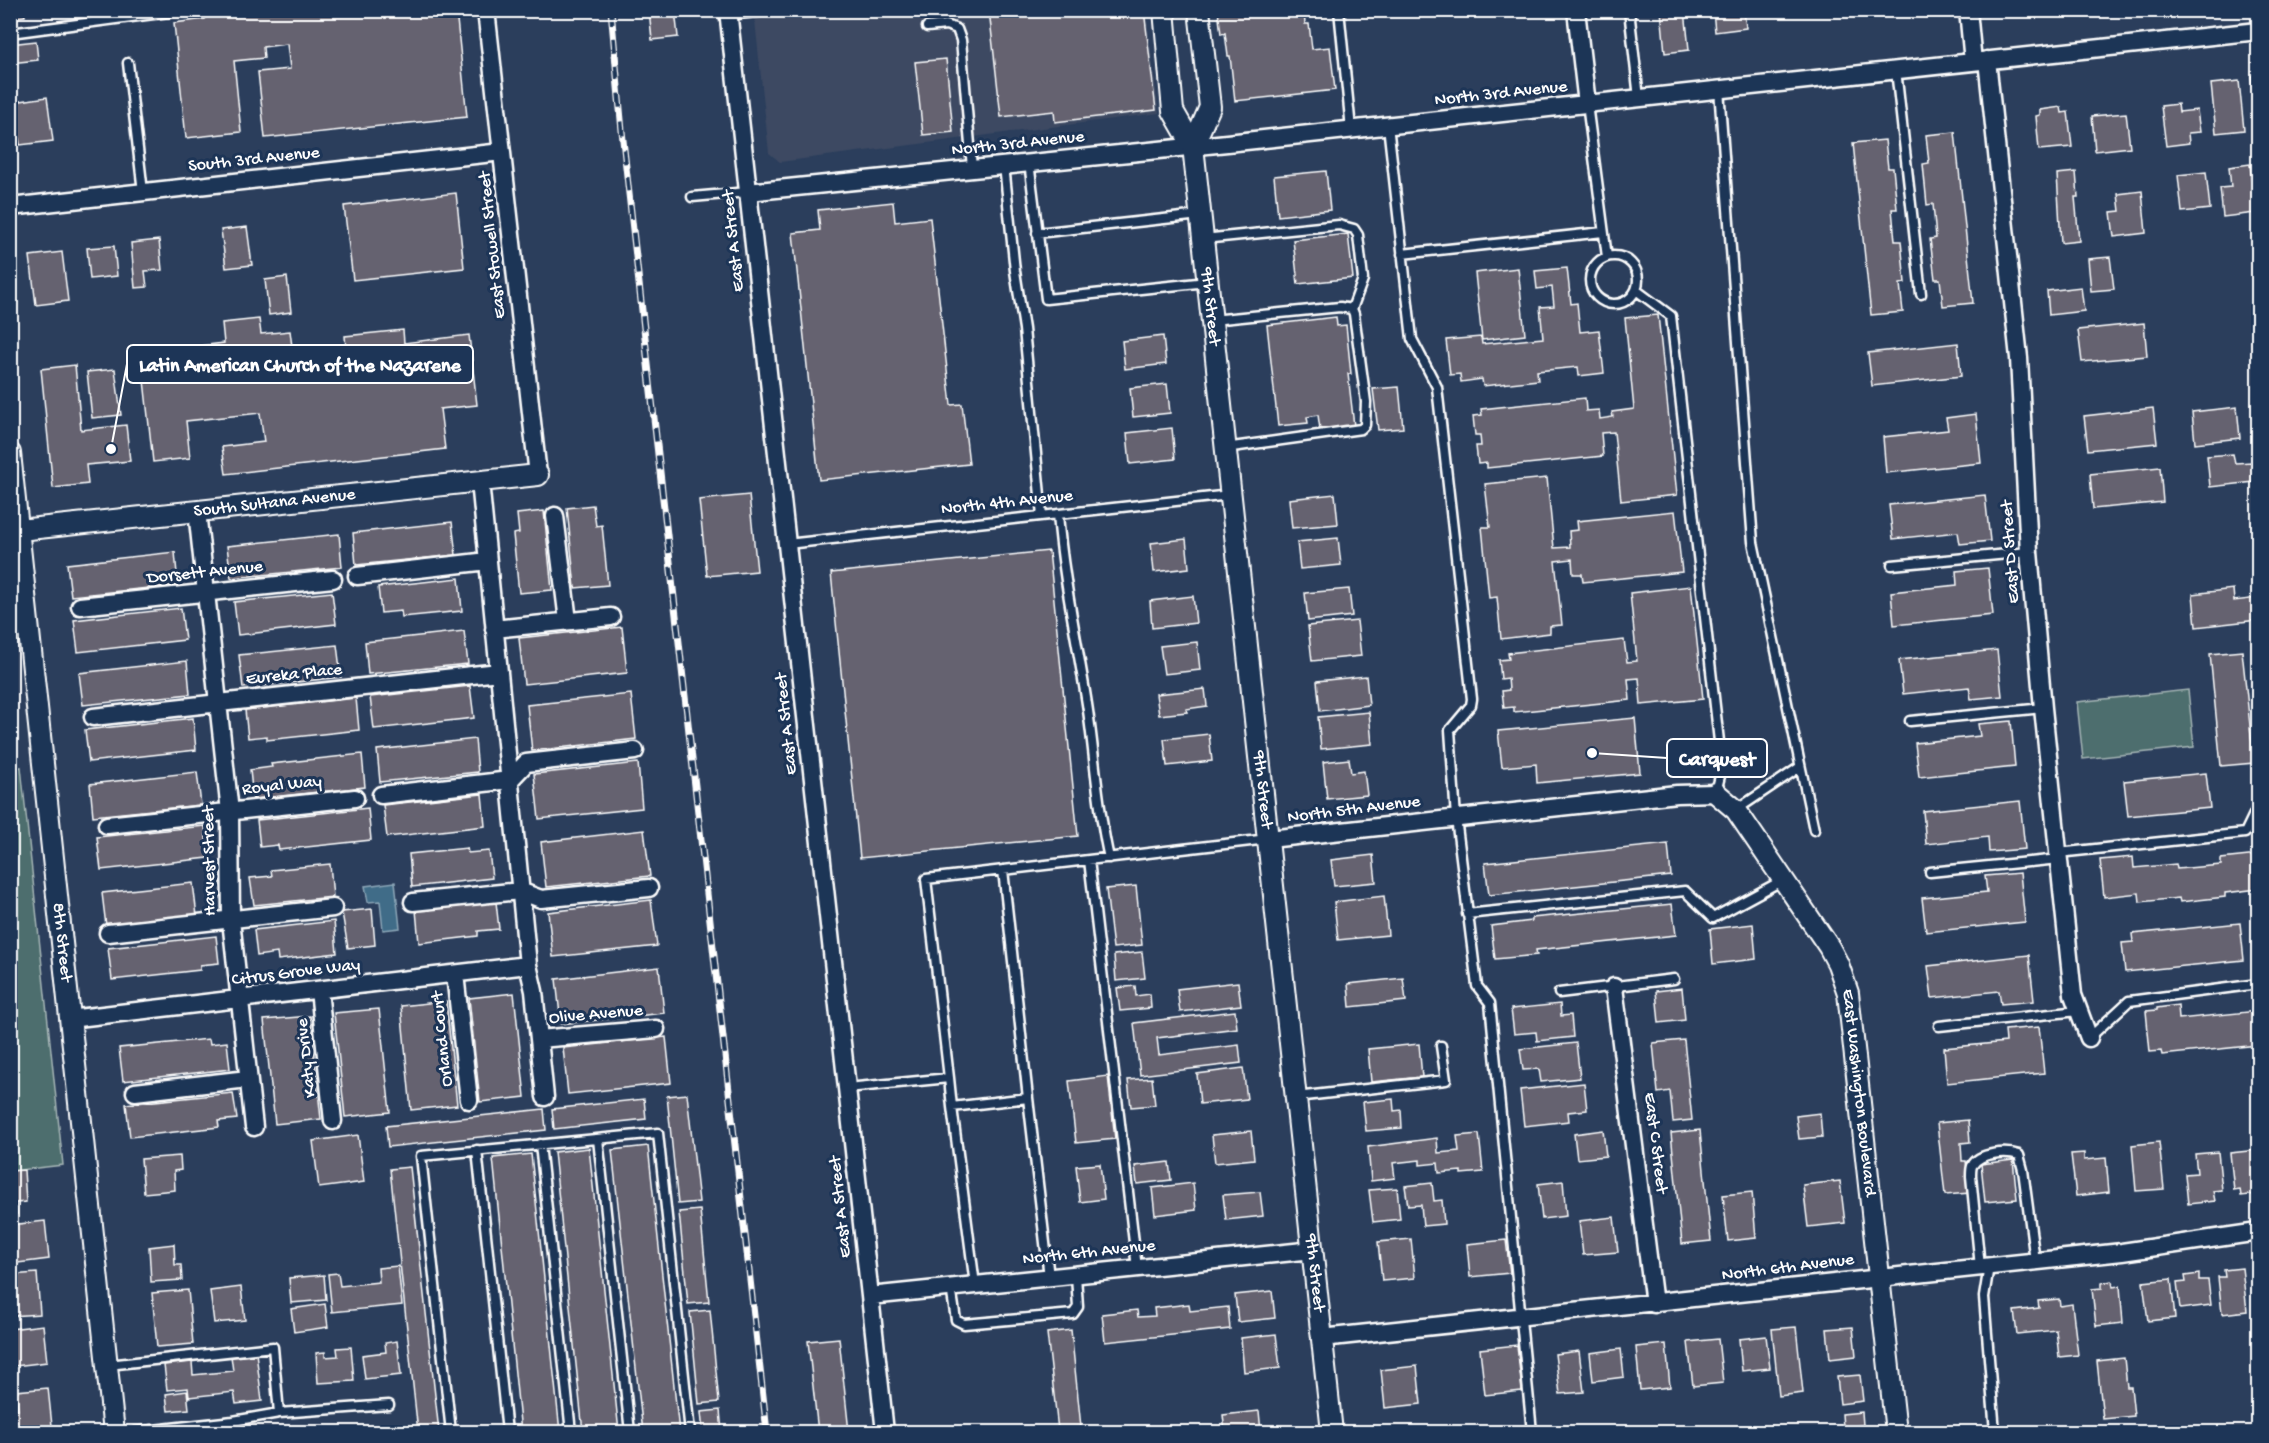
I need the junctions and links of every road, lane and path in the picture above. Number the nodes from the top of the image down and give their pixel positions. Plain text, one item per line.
1 (184, 10) edge
2 (486, 10) edge
3 (776, 10) edge
4 (1164, 10) edge
5 (1199, 10) edge
6 (1339, 10) edge
7 (1576, 10) edge
8 (1629, 10) edge
9 (1968, 10) edge
10 (728, 13) edge
11 (927, 27) dead end
12 (2259, 31) edge
13 (10, 33) edge
14 (1980, 61) junction
15 (128, 63) dead end
16 (1896, 70) junction
17 (1719, 90) junction
18 (1639, 98) junction
19 (1587, 104) junction
20 (1388, 125) junction
21 (1351, 129) junction
22 (1193, 146) junction
23 (502, 152) junction
24 (1029, 162) junction
25 (1004, 165) junction
26 (972, 168) junction
27 (143, 192) junction
28 (748, 192) junction
29 (692, 197) dead end
30 (10, 207) edge
31 (1200, 215) junction
32 (1603, 232) junction
33 (1037, 233) junction
34 (1202, 239) junction
35 (1402, 254) junction
36 (1607, 257) junction
37 (1207, 282) junction
38 (1636, 290) junction
39 (1921, 294) dead end
40 (1352, 309) junction
41 (1211, 320) junction
42 (1225, 448) junction
43 (10, 453) edge
44 (538, 475) joint
45 (480, 481) junction
46 (1230, 495) junction
47 (197, 511) junction
48 (1058, 514) junction
49 (555, 516) dead end
50 (1042, 516) junction
51 (15, 531) edge
52 (787, 544) junction
53 (2029, 552) junction
54 (488, 561) junction
55 (1892, 566) dead end
56 (357, 576) dead end
57 (333, 579) dead end
58 (205, 593) junction
59 (80, 606) dead end
60 (611, 617) dead end
61 (568, 621) junction
62 (494, 629) junction
63 (499, 672) junction
64 (217, 703) junction
65 (2043, 708) junction
66 (93, 717) dead end
67 (1910, 721) dead end
68 (635, 751) dead end
69 (1800, 767) junction
70 (510, 780) junction
71 (1716, 793) junction
72 (381, 795) dead end
73 (355, 798) dead end
74 (2259, 806) edge
75 (1736, 810) junction
76 (230, 812) junction
77 (1456, 818) junction
78 (107, 825) dead end
79 (1814, 830) dead end
80 (1269, 839) junction
81 (2059, 856) junction
82 (1109, 858) junction
83 (1089, 860) junction
84 (1003, 870) junction
85 (1930, 872) dead end
86 (1783, 880) junction
87 (649, 888) dead end
88 (520, 891) junction
89 (413, 902) dead end
90 (333, 908) dead end
91 (1467, 914) junction
92 (231, 920) junction
93 (108, 933) dead end
94 (528, 965) junction
95 (455, 974) junction
96 (1674, 980) dead end
97 (2259, 984) edge
98 (1614, 987) junction
99 (319, 990) junction
100 (1559, 993) dead end
101 (239, 1000) junction
102 (2078, 1011) junction
103 (69, 1019) junction
104 (1939, 1026) dead end
105 (656, 1029) dead end
106 (2089, 1038) joint
107 (539, 1039) junction
108 (1441, 1046) dead end
109 (949, 1078) junction
110 (248, 1079) junction
111 (847, 1088) junction
112 (135, 1092) dead end
113 (545, 1097) dead end
114 (1296, 1097) junction
115 (1028, 1098) junction
116 (469, 1100) dead end
117 (952, 1107) junction
118 (333, 1122) dead end
119 (254, 1127) dead end
120 (598, 1138) junction
121 (540, 1144) junction
122 (477, 1150) junction
123 (2259, 1232) edge
124 (1313, 1250) junction
125 (2035, 1261) junction
126 (1984, 1266) junction
127 (1137, 1268) junction
128 (1076, 1275) junction
129 (1049, 1277) junction
130 (1880, 1277) junction
131 (975, 1285) junction
132 (951, 1287) junction
133 (870, 1296) junction
134 (1654, 1304) junction
135 (1521, 1318) junction
136 (1322, 1338) junction
137 (107, 1365) junction
138 (389, 1405) dead end
139 (279, 1413) junction
140 (114, 1432) edge
141 (135, 1432) edge
142 (451, 1432) edge
143 (507, 1432) edge
144 (571, 1432) edge
145 (630, 1432) edge
146 (690, 1432) edge
147 (885, 1432) edge
148 (1332, 1432) edge
149 (1532, 1432) edge
150 (1896, 1432) edge
151 (1995, 1432) edge

1 - 13 lane
2 - 23 street, East Stowell Street
3 - 10 lane
4 - 22 street, 9th Street
5 - 22 street, 9th Street
6 - 21 lane
7 - 19 street
8 - 18 lane
9 - 14 street, East D Street
10 - 28 street, East A Street
11 - 26 lane
12 - 14 street, North 3rd Avenue
14 - 16 street, North 3rd Avenue
14 - 53 street, East D Street
15 - 27 lane
16 - 17 street, North 3rd Avenue
16 - 39 lane
17 - 18 street, North 3rd Avenue
17 - 69 lane
18 - 19 street, North 3rd Avenue
19 - 20 street, North 3rd Avenue
19 - 32 lane
20 - 21 street, North 3rd Avenue
20 - 35 lane
21 - 22 street, North 3rd Avenue
22 - 24 street, North 3rd Avenue
22 - 31 street, 9th Street
23 - 27 street, South 3rd Avenue
23 - 44 street, East Stowell Street
24 - 25 street, North 3rd Avenue
24 - 33 lane
25 - 26 street, North 3rd Avenue
25 - 50 lane
26 - 28 street, North 3rd Avenue
27 - 30 street, South 3rd Avenue
28 - 29 lane
28 - 52 street, East A Street
31 - 33 lane
31 - 34 street, 9th Street
32 - 35 lane
32 - 36 lane
33 - 37 lane
34 - 37 street, 9th Street
34 - 40 lane
35 - 77 lane
36 - 38 lane
36 - 38 lane
37 - 41 street, 9th Street
38 - 71 lane
40 - 41 lane
40 - 42 lane
41 - 42 street, 9th Street
42 - 46 street, 9th Street
43 - 51 street, 8th Street
44 - 45 street, South Sultana Avenue
45 - 47 street, South Sultana Avenue
45 - 54 street
46 - 48 lane, North 4th Avenue
46 - 80 street, 9th Street
47 - 51 street, South Sultana Avenue
47 - 58 street, Harvest Street
48 - 50 lane, North 4th Avenue
48 - 82 lane
49 - 61 street
50 - 52 lane, North 4th Avenue
51 - 103 street, 8th Street
52 - 111 street, East A Street
53 - 55 lane
53 - 65 street, East D Street
54 - 56 street
54 - 62 street
57 - 58 street, Dorsett Avenue
58 - 59 street, Dorsett Avenue
58 - 64 street, Harvest Street
60 - 61 street
61 - 62 street
62 - 63 street
63 - 64 street, Eureka Place
63 - 70 street
64 - 66 street, Eureka Place
64 - 76 street, Harvest Street
65 - 67 lane
65 - 81 street, East D Street
68 - 70 street
69 - 75 lane
69 - 79 lane
70 - 72 street
70 - 88 street
71 - 75 street, East Washington Boulevard
71 - 77 street, North 5th Avenue
73 - 76 street, Royal Way
74 - 81 lane
75 - 86 street, East Washington Boulevard
76 - 78 street, Royal Way
76 - 92 street, Harvest Street
77 - 80 street, North 5th Avenue
77 - 91 lane
80 - 82 lane, North 5th Avenue
80 - 114 street, 9th Street
81 - 85 lane
81 - 102 street, East D Street
82 - 83 lane, North 5th Avenue
83 - 84 lane, North 5th Avenue
83 - 127 lane
84 - 109 lane, North 5th Avenue
84 - 115 lane
86 - 91 lane
86 - 130 street, East Washington Boulevard
87 - 88 street
88 - 89 street
88 - 94 street
90 - 92 street
91 - 135 lane
92 - 93 street
92 - 101 street, Harvest Street
94 - 95 street, Citrus Grove Way
94 - 107 street
95 - 99 street, Citrus Grove Way
95 - 116 street, Orland Court
96 - 98 lane
97 - 106 lane
98 - 100 lane
98 - 134 street, East C Street
99 - 101 street, Citrus Grove Way
99 - 118 street, Katy Drive
101 - 103 street, Citrus Grove Way
101 - 110 street, Harvest Street
102 - 104 lane
102 - 106 street, East D Street
103 - 137 street, 8th Street
105 - 107 street, Olive Avenue
107 - 113 street
108 - 114 lane
109 - 111 lane
109 - 117 lane
110 - 112 street
110 - 119 street, Harvest Street
111 - 133 street, East A Street
114 - 124 street, 9th Street
115 - 117 lane
115 - 129 lane
117 - 131 lane
120 - 121 lane
120 - 145 lane
120 - 146 lane
121 - 122 lane
121 - 144 lane
122 - 142 lane
122 - 143 lane
123 - 125 street, North 6th Avenue
124 - 127 street, North 6th Avenue
124 - 136 street, 9th Street
125 - 126 street, North 6th Avenue
125 - 126 lane
126 - 130 street, North 6th Avenue
126 - 151 lane
127 - 128 street, North 6th Avenue
128 - 129 street, North 6th Avenue
128 - 132 lane
129 - 131 street, North 6th Avenue
130 - 134 street, North 6th Avenue
130 - 150 street, East Washington Boulevard
131 - 132 street, North 6th Avenue
132 - 133 street, North 6th Avenue
133 - 147 street, East A Street
134 - 135 street, North 6th Avenue
135 - 136 street, North 6th Avenue
135 - 149 lane
136 - 148 street, 9th Street
137 - 139 lane
137 - 140 street, 8th Street
138 - 139 lane
139 - 141 lane

